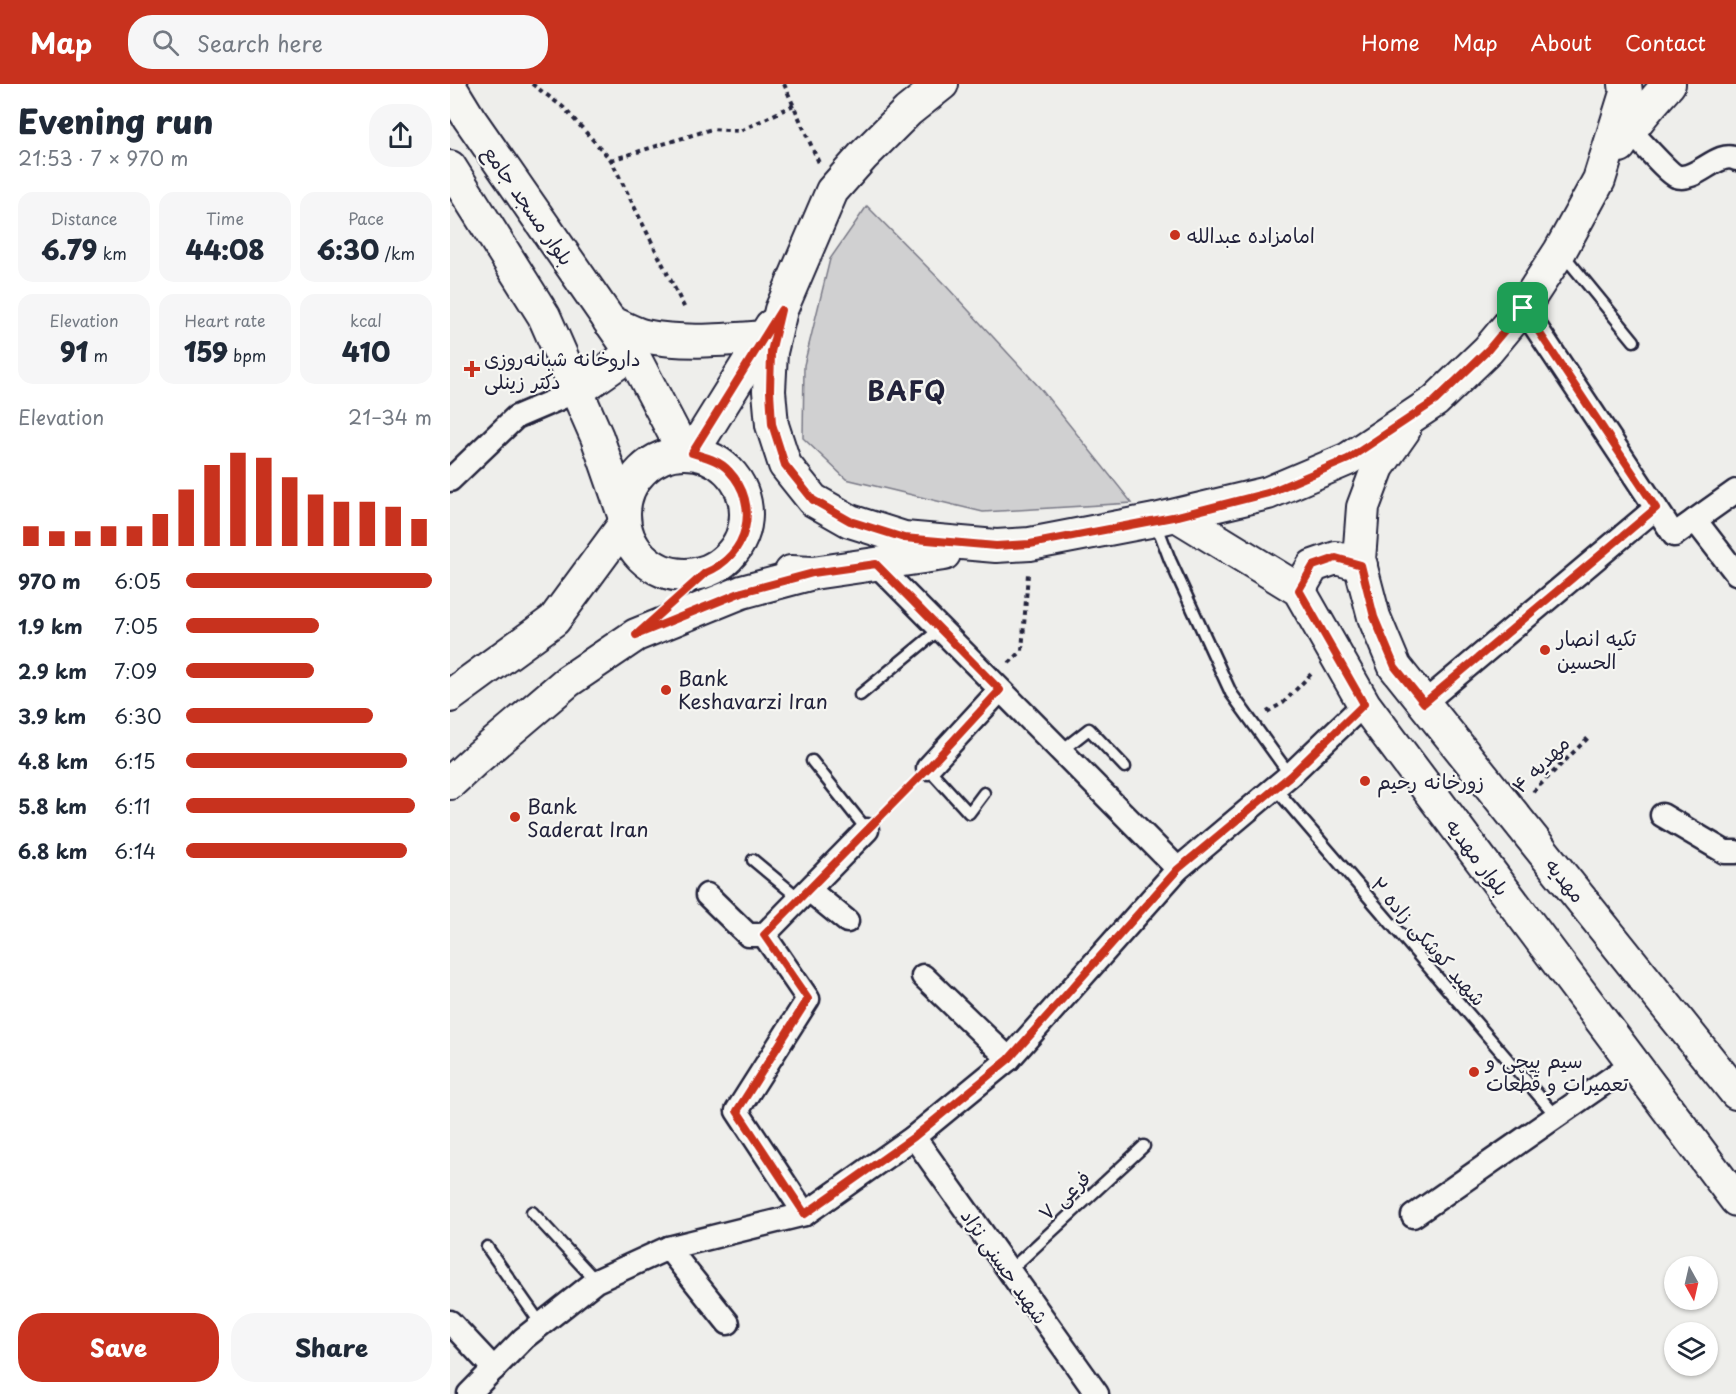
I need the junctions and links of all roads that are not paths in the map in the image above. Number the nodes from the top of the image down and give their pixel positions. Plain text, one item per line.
1 (942, 84) edge
2 (1625, 84) edge
3 (1669, 84) edge
4 (450, 87) edge
5 (1629, 130) junction
6 (1736, 159) edge
7 (450, 166) edge
8 (1599, 180) junction
9 (1560, 251) junction
10 (1523, 308) junction
11 (781, 310) junction
12 (609, 321) junction
13 (764, 337) junction
14 (1634, 341) dead end
15 (632, 353) junction
16 (577, 391) junction
17 (1415, 414) junction
18 (688, 453) junction
19 (450, 480) edge
20 (1736, 491) edge
21 (1656, 508) junction
22 (1166, 518) junction
23 (624, 519) junction
24 (1695, 520) junction
25 (996, 546) junction
26 (876, 564) junction
27 (1361, 565) junction
28 (709, 571) junction
29 (813, 573) junction
30 (1736, 573) edge
31 (1299, 590) junction
32 (940, 629) junction
33 (636, 635) junction
34 (996, 685) junction
35 (860, 695) dead end
36 (450, 696) edge
37 (1424, 703) junction
38 (1364, 704) junction
39 (1061, 751) junction
40 (812, 761) dead end
41 (1125, 767) dead end
42 (928, 768) joint
43 (1283, 782) junction
44 (450, 783) edge
45 (984, 793) dead end
46 (1662, 814) dead end
47 (867, 830) joint
48 (1736, 852) edge
49 (753, 860) dead end
50 (1178, 869) junction
51 (804, 894) junction
52 (706, 895) dead end
53 (847, 921) dead end
54 (764, 935) junction
55 (923, 976) dead end
56 (1009, 1059) junction
57 (1633, 1063) junction
58 (1736, 1094) edge
59 (1557, 1117) junction
60 (914, 1137) junction
61 (1144, 1146) dead end
62 (1736, 1200) edge
63 (532, 1212) dead end
64 (805, 1214) junction
65 (1413, 1216) dead end
66 (487, 1247) dead end
67 (668, 1248) junction
68 (1009, 1271) junction
69 (596, 1281) junction
70 (450, 1322) edge
71 (728, 1323) dead end
72 (541, 1324) junction
73 (494, 1369) junction
74 (469, 1394) edge
75 (1097, 1394) edge

1 - 11 main road
2 - 8 main road
3 - 5 main road
4 - 12 main road, بلوار مسجد جامع
5 - 6 street
5 - 8 main road
7 - 16 main road
8 - 9 main road
9 - 10 main road
9 - 14 lane
10 - 17 main road
10 - 21 street
11 - 13 main road
11 - 25 main road
12 - 13 main road
12 - 15 main road, بلوار مسجد جامع
13 - 18 main road
15 - 16 main road
15 - 18 main road, بلوار مسجد جامع
16 - 19 street
16 - 23 main road
17 - 22 main road
17 - 27 main road
18 - 23 main road
18 - 28 main road
20 - 24 street
21 - 24 street
21 - 37 street
22 - 25 main road
22 - 31 main road, بلوار مهدیه
22 - 43 lane, شهید کوشکی زاده ۲
23 - 28 main road
23 - 36 main road
24 - 30 street
25 - 26 main road
26 - 29 main road
26 - 32 street
27 - 31 main road
27 - 37 main road, مهدیه
28 - 29 main road
28 - 33 main road
29 - 33 main road
31 - 38 main road, بلوار مهدیه
32 - 34 street
32 - 35 lane
33 - 44 main road
34 - 39 street
34 - 42 street
37 - 58 main road, مهدیه
38 - 43 street
38 - 57 main road, بلوار مهدیه
39 - 41 lane
39 - 50 street
40 - 47 lane
42 - 45 lane
43 - 50 street
43 - 59 lane, شهید کوشکی زاده ۲
46 - 48 street
47 - 51 street
49 - 51 lane
50 - 56 street
51 - 53 street
51 - 54 street
52 - 54 street
54 - 64 street
55 - 56 street
56 - 60 street
57 - 59 street
57 - 62 main road, بلوار مهدیه
59 - 65 street
60 - 64 street
60 - 68 street, شهید حسنی نژاد
61 - 68 lane, فرعی ۷
63 - 69 lane
64 - 67 street
66 - 72 lane
67 - 69 street
67 - 71 street
68 - 75 street, شهید حسنی نژاد
69 - 72 street
70 - 73 street
72 - 73 street
73 - 74 street

